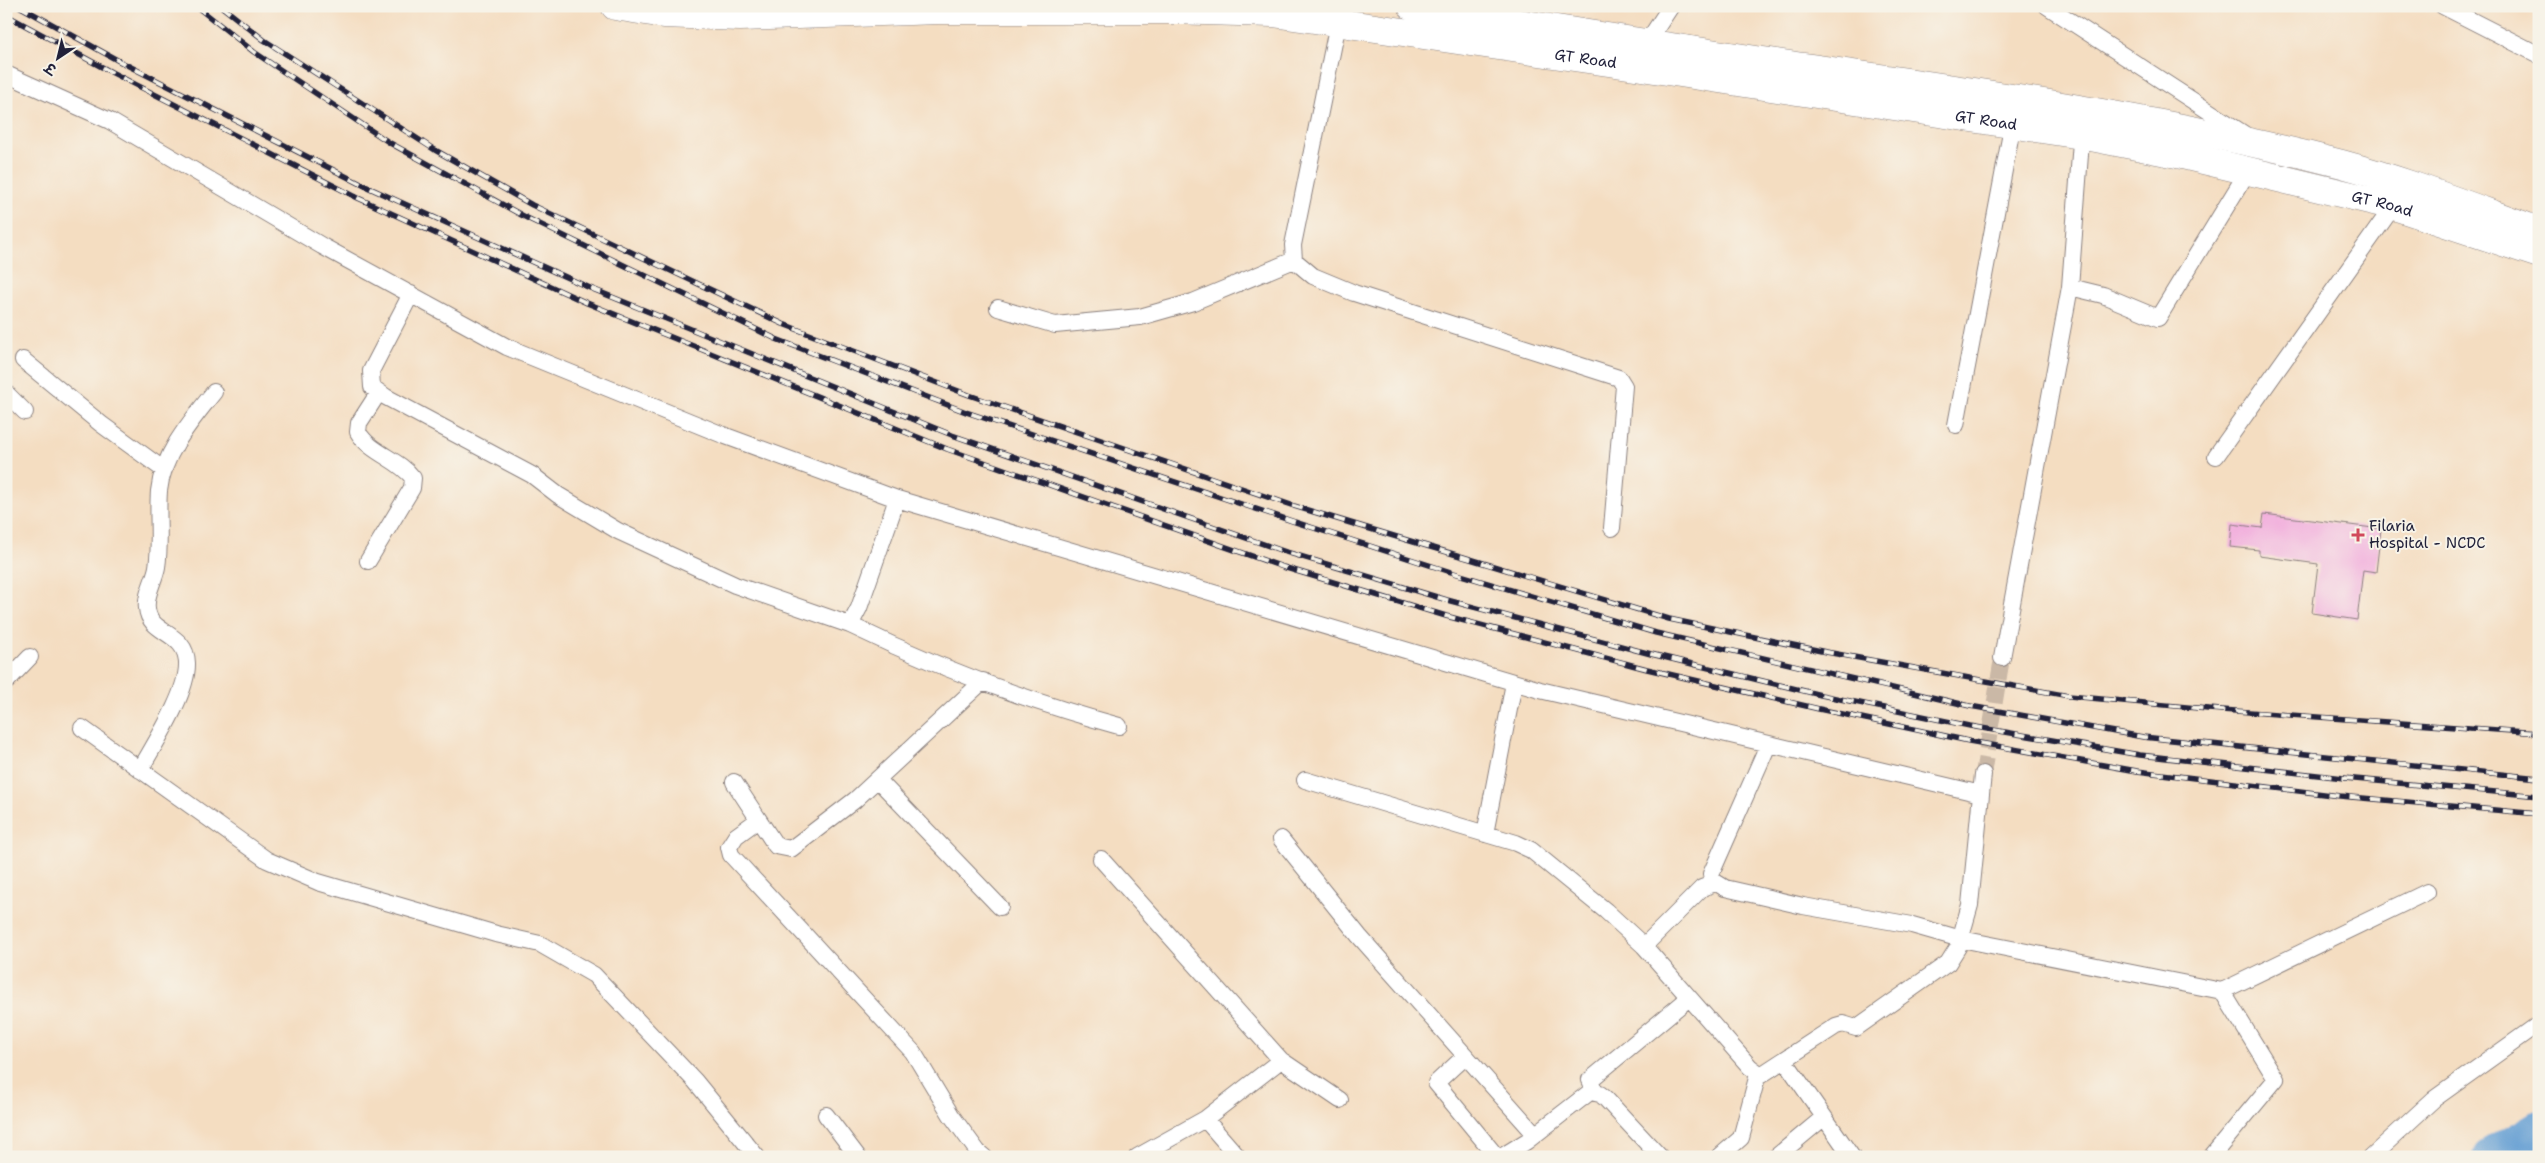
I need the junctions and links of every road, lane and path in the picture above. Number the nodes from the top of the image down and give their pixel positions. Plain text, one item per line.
1 (1412, 6) edge
2 (1670, 6) edge
3 (2047, 6) edge
4 (2442, 6) edge
5 (622, 7) edge
6 (938, 8) edge
7 (1273, 10) edge
8 (1483, 12) edge
9 (1338, 23) junction
10 (1646, 44) junction
11 (2539, 54) edge
12 (6, 74) edge
13 (1795, 78) junction
14 (2085, 109) junction
15 (2016, 110) junction
16 (2081, 135) junction
17 (2258, 144) junction
18 (2248, 171) junction
19 (2401, 195) junction
20 (2539, 231) edge
21 (2539, 254) edge
22 (1294, 260) junction
23 (2070, 287) junction
24 (411, 294) junction
25 (998, 308) dead end
26 (23, 360) dead end
27 (214, 392) dead end
28 (380, 392) junction
29 (6, 393) edge
30 (25, 412) dead end
31 (1956, 425) dead end
32 (2216, 456) dead end
33 (164, 470) junction
34 (897, 499) junction
35 (1612, 528) dead end
36 (368, 561) dead end
37 (850, 625) junction
38 (30, 657) dead end
39 (2002, 658) tunnel mouth
40 (983, 681) junction
41 (6, 682) edge
42 (1514, 683) junction
43 (1119, 726) dead end
44 (82, 728) dead end
45 (1768, 745) junction
46 (140, 770) junction
47 (1983, 774) tunnel mouth
48 (878, 780) junction
49 (1305, 780) dead end
50 (734, 782) dead end
51 (1981, 794) junction
52 (758, 820) junction
53 (1485, 834) junction
54 (1281, 839) dead end
55 (1102, 859) dead end
56 (1715, 883) junction
57 (2427, 892) dead end
58 (1000, 908) dead end
59 (1961, 939) junction
60 (1644, 946) junction
61 (2222, 991) junction
62 (1689, 998) junction
63 (2539, 1024) edge
64 (1465, 1056) junction
65 (1281, 1060) junction
66 (1785, 1061) junction
67 (1758, 1074) junction
68 (1595, 1092) junction
69 (1340, 1100) dead end
70 (826, 1115) dead end
71 (1824, 1118) junction
72 (1205, 1119) junction
73 (1535, 1134) junction
74 (757, 1157) edge
75 (858, 1157) edge
76 (984, 1157) edge
77 (1137, 1157) edge
78 (1238, 1157) edge
79 (1497, 1157) edge
80 (1501, 1157) edge
81 (1660, 1157) edge
82 (1719, 1157) edge
83 (1776, 1157) edge
84 (1852, 1157) edge
85 (2211, 1157) edge
86 (2371, 1157) edge

1 - 8 highway, GT Road
2 - 10 street
3 - 17 street
4 - 11 street
5 - 6 highway, GT Road
6 - 7 highway, GT Road
7 - 9 highway, GT Road
8 - 10 highway, GT Road
9 - 13 highway, GT Road
9 - 22 street
10 - 13 highway, GT Road
12 - 24 street
13 - 15 highway, GT Road
14 - 15 highway, GT Road
14 - 16 street
14 - 17 highway, GT Road
15 - 16 highway, GT Road
15 - 31 street
16 - 18 highway, GT Road
16 - 23 street
17 - 19 highway, GT Road
18 - 19 highway, GT Road
18 - 23 street
19 - 20 highway, GT Road
19 - 21 highway, GT Road
19 - 32 street
22 - 25 street
22 - 35 street
23 - 39 street
24 - 28 street
24 - 34 street
26 - 33 street
27 - 33 street
28 - 36 street
28 - 37 street
29 - 30 street
33 - 46 street
34 - 37 street
34 - 42 street
37 - 40 street
38 - 41 street
40 - 43 street
40 - 48 street
42 - 45 street
42 - 53 street
44 - 46 street
45 - 51 street
45 - 56 street
46 - 74 street
47 - 51 street
48 - 52 street
48 - 58 street
49 - 53 street
50 - 52 street
51 - 59 street
52 - 76 street
53 - 60 street
54 - 64 street
55 - 65 street
56 - 59 street
56 - 60 street
57 - 61 street
59 - 61 street
59 - 66 street
60 - 62 street
61 - 85 street
62 - 67 street
62 - 68 street
63 - 86 street
64 - 73 street
64 - 79 street
65 - 69 street
65 - 72 street
66 - 67 street
66 - 71 street
67 - 82 street
68 - 73 street
68 - 81 street
70 - 75 street
71 - 83 street
71 - 84 street
72 - 77 street
72 - 78 street
73 - 80 street

